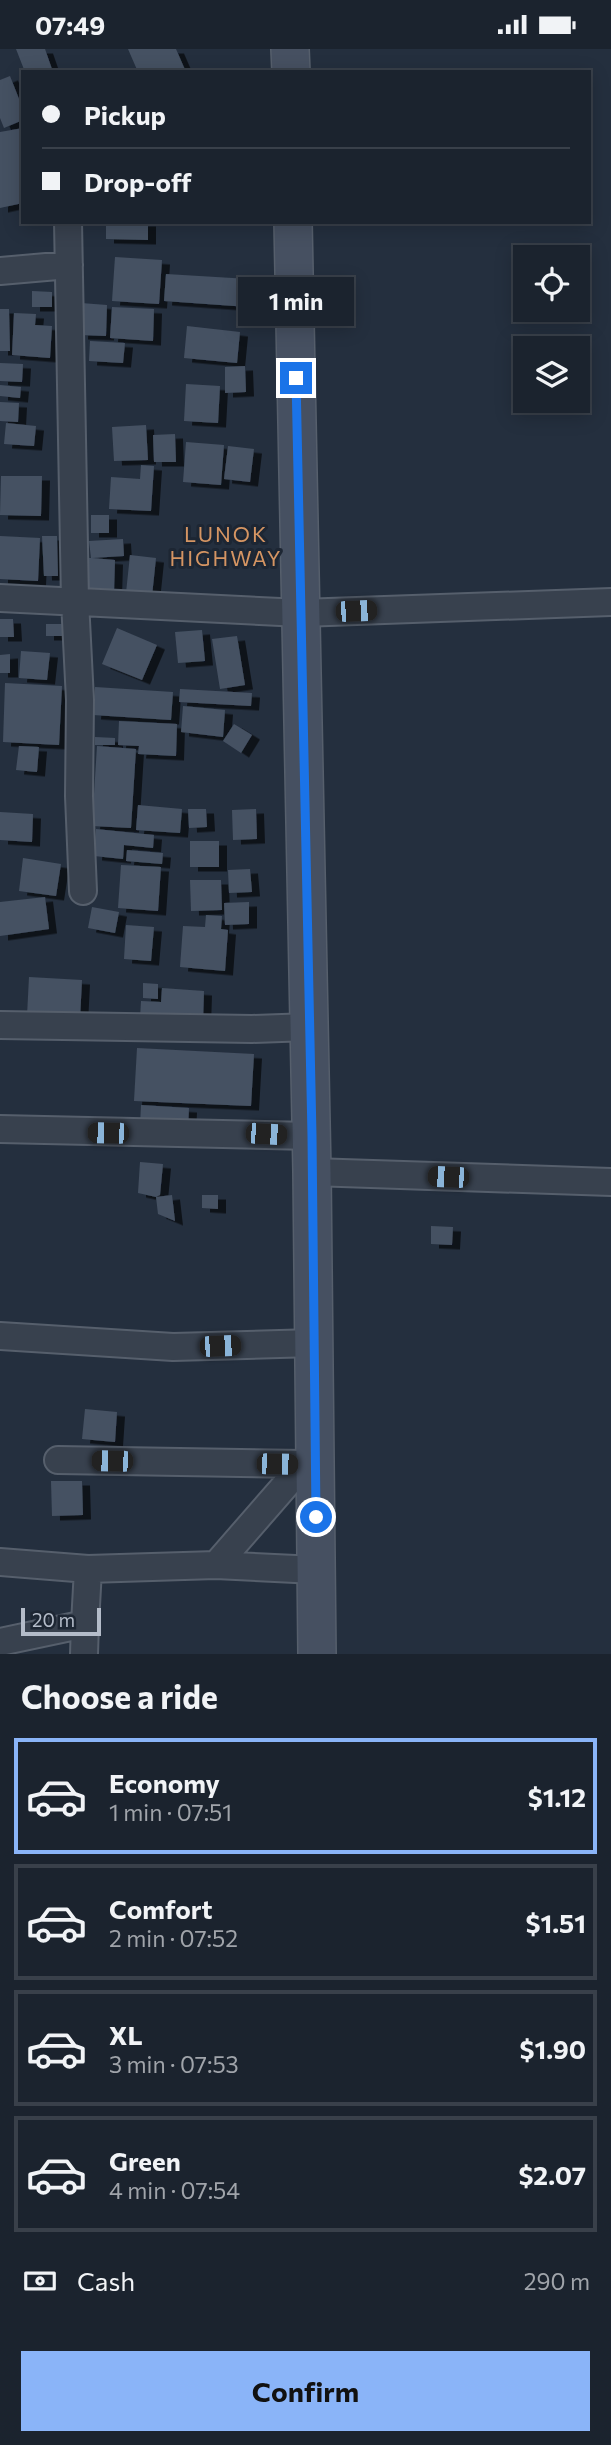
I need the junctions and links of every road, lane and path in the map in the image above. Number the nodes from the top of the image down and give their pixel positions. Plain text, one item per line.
1 (290, 49) edge
2 (290, 70) edge
3 (68, 224) edge
4 (293, 224) edge
5 (69, 265) junction
6 (0, 271) edge
7 (0, 598) edge
8 (75, 601) junction
9 (611, 602) edge
10 (301, 613) junction
11 (83, 891) dead end
12 (0, 1025) edge
13 (310, 1027) junction
14 (0, 1129) edge
15 (312, 1154) junction
16 (611, 1182) edge
17 (0, 1336) edge
18 (314, 1343) junction
19 (58, 1460) dead end
20 (309, 1464) junction
21 (0, 1562) edge
22 (216, 1565) junction
23 (88, 1569) junction
24 (316, 1570) junction
25 (85, 1624) junction
26 (0, 1642) edge
27 (84, 1654) edge
28 (317, 1654) edge

1 - 2 main road
3 - 5 street
4 - 10 main road
5 - 6 street
5 - 8 street
7 - 8 street
8 - 10 street
8 - 11 street
9 - 10 street
10 - 13 main road
12 - 13 street
13 - 15 main road
14 - 15 street
15 - 16 street
15 - 18 main road
17 - 18 street
18 - 20 main road
19 - 20 street
20 - 22 street
20 - 24 main road
21 - 23 street
22 - 23 street
22 - 24 street
23 - 25 street
24 - 28 main road
25 - 26 street
25 - 27 street

